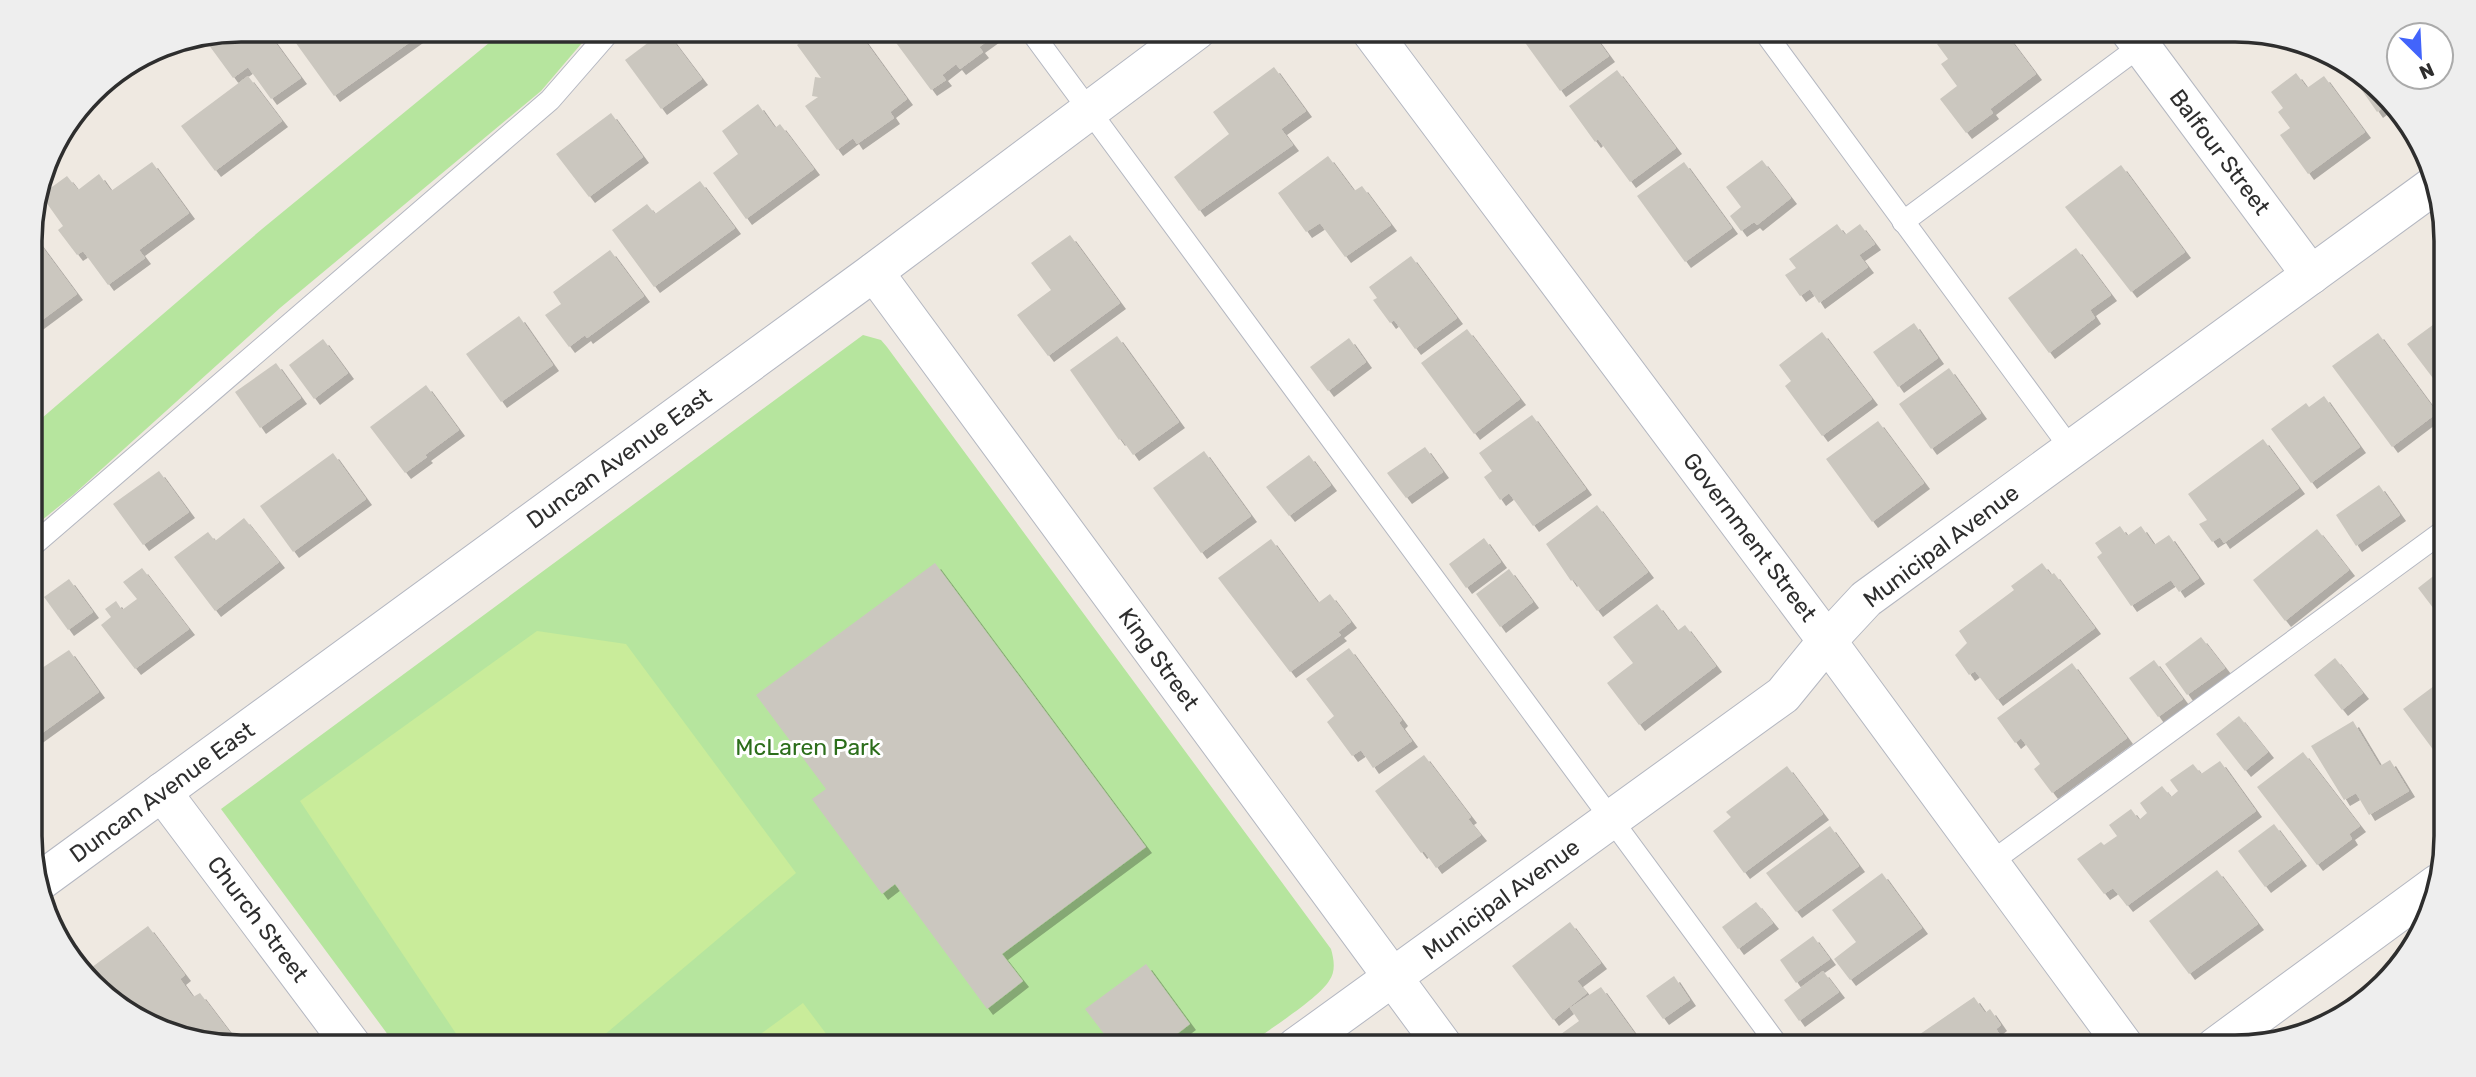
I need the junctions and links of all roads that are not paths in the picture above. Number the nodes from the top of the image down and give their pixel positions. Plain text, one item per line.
1 (601, 42) edge
2 (1039, 42) edge
3 (1181, 42) edge
4 (1379, 42) edge
5 (1771, 42) edge
6 (2135, 42) edge
7 (2149, 42) edge
8 (1089, 110) junction
9 (2427, 190) edge
10 (1903, 222) junction
11 (874, 272) junction
12 (2311, 275) junction
13 (2071, 449) junction
14 (42, 538) edge
15 (2434, 538) edge
16 (1827, 641) junction
17 (162, 792) junction
18 (1610, 820) junction
19 (1990, 863) junction
20 (47, 876) edge
21 (2425, 893) edge
22 (1393, 977) junction
23 (344, 1035) edge
24 (1313, 1035) edge
25 (1435, 1035) edge
26 (1770, 1035) edge
27 (2116, 1035) edge
28 (2231, 1035) edge

1 - 14 lane
2 - 8 lane
3 - 8 street, Duncan Avenue East
4 - 16 street, Government Street
5 - 10 lane
6 - 10 lane
7 - 12 street, Balfour Street
8 - 11 street, Duncan Avenue East
8 - 18 lane
9 - 12 street, Municipal Avenue
10 - 13 lane
11 - 17 street, Duncan Avenue East
11 - 22 street, King Street
12 - 13 street, Municipal Avenue
13 - 16 street, Municipal Avenue
15 - 19 lane
16 - 18 street, Municipal Avenue
16 - 19 street, Government Street
17 - 20 street, Duncan Avenue East
17 - 23 street, Church Street
18 - 22 street, Municipal Avenue
18 - 26 lane
19 - 27 street, Government Street
21 - 28 street
22 - 24 street, Municipal Avenue
22 - 25 street, King Street

